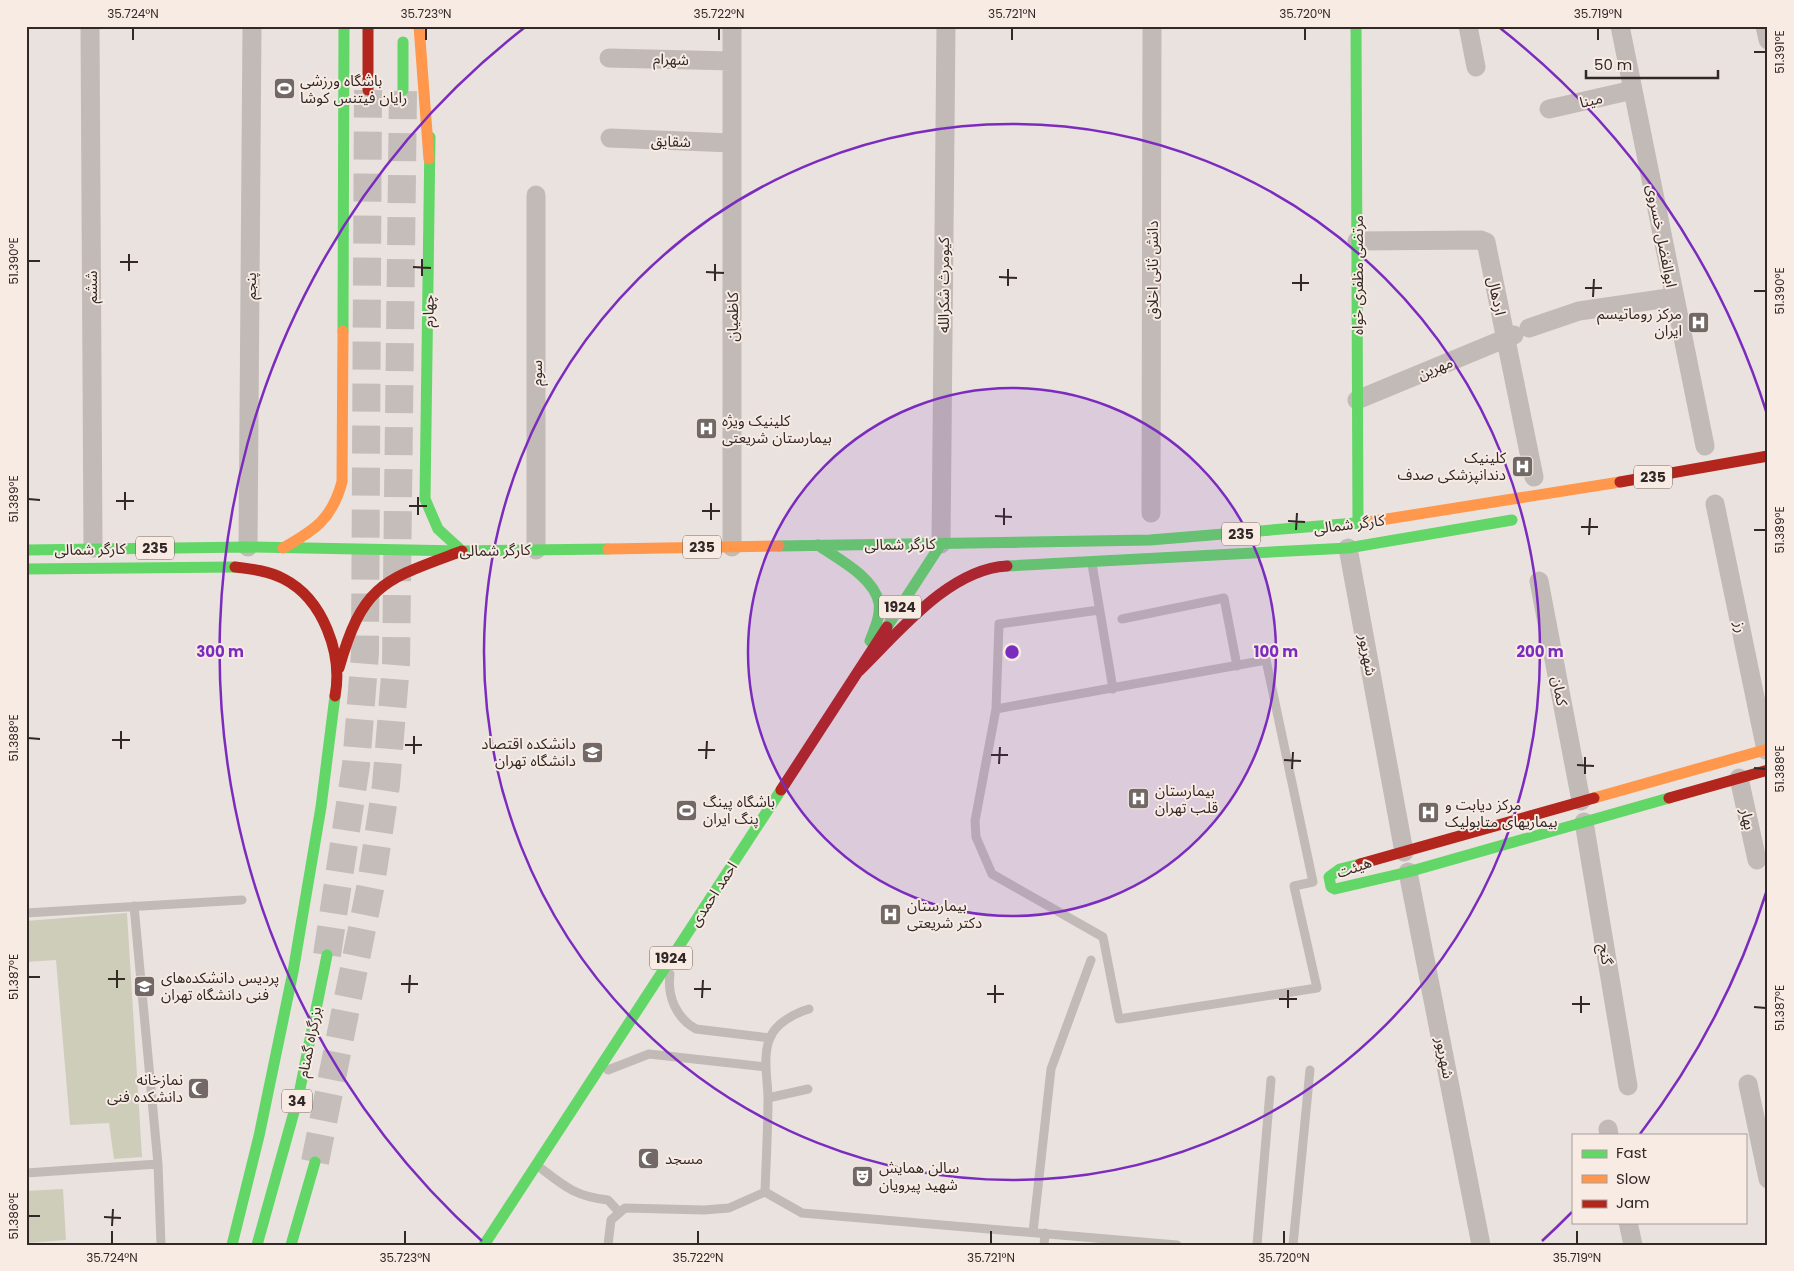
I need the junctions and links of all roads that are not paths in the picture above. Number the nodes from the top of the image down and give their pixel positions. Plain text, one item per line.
1 (90, 26) edge
2 (252, 26) edge
3 (344, 26) edge
4 (368, 26) edge
5 (403, 26) edge
6 (420, 26) edge
7 (431, 26) edge
8 (732, 26) edge
9 (946, 26) edge
10 (1152, 26) edge
11 (1356, 26) edge
12 (1468, 26) edge
13 (1620, 26) edge
14 (1765, 26) edge
15 (1768, 40) edge
16 (609, 58) dead end
17 (732, 61) junction
18 (1476, 67) dead end
19 (368, 90) tunnel mouth
20 (403, 90) tunnel mouth
21 (1633, 90) junction
22 (1549, 109) dead end
23 (610, 138) dead end
24 (732, 143) junction
25 (429, 159) junction
26 (536, 195) dead end
27 (1357, 241) junction
28 (1675, 297) junction
29 (1516, 334) junction
30 (1357, 400) junction
31 (1705, 446) dead end
32 (1768, 456) edge
33 (1534, 478) dead end
34 (1715, 504) dead end
35 (1151, 513) dead end
36 (1523, 518) dead end
37 (1358, 524) junction
38 (941, 544) junction
39 (818, 546) junction
40 (248, 547) junction
41 (732, 547) junction
42 (93, 548) junction
43 (283, 548) junction
44 (1348, 548) junction
45 (26, 550) edge
46 (536, 550) junction
47 (462, 551) junction
48 (1091, 562) junction
49 (26, 569) edge
50 (1539, 581) dead end
51 (1099, 610) junction
52 (1122, 619) dead end
53 (1238, 666) junction
54 (859, 671) junction
55 (338, 673) junction
56 (1113, 689) junction
57 (996, 709) junction
58 (1767, 749) edge
59 (1768, 770) edge
60 (1739, 778) junction
61 (1581, 800) junction
62 (1584, 822) junction
63 (1404, 852) junction
64 (1757, 860) dead end
65 (1408, 872) junction
66 (242, 900) dead end
67 (134, 906) junction
68 (26, 914) edge
69 (327, 955) tunnel mouth
70 (672, 956) junction
71 (1090, 960) dead end
72 (809, 1009) dead end
73 (770, 1038) junction
74 (766, 1067) junction
75 (1310, 1070) dead end
76 (594, 1076) junction
77 (1271, 1080) dead end
78 (1748, 1084) dead end
79 (1628, 1086) dead end
80 (808, 1089) dead end
81 (768, 1098) junction
82 (158, 1164) junction
83 (536, 1165) junction
84 (26, 1173) edge
85 (1768, 1179) edge
86 (765, 1192) junction
87 (619, 1212) junction
88 (1628, 1224) edge
89 (1033, 1232) junction
90 (1045, 1233) junction
91 (161, 1245) edge
92 (232, 1245) edge
93 (257, 1245) edge
94 (291, 1245) edge
95 (302, 1245) edge
96 (484, 1245) edge
97 (608, 1245) edge
98 (1044, 1245) edge
99 (1177, 1245) edge
100 (1257, 1245) edge
101 (1293, 1245) edge
102 (1481, 1245) edge
103 (1633, 1245) edge

1 - 42 street, ششم
2 - 40 street, پنجم
3 - 43 main road
4 - 19 main road
5 - 20 main road
6 - 25 main road
7 - 25 main road, چهارم
8 - 17 street, کاظمیان
9 - 38 street, کیومرث شکرالله
10 - 35 street, دانش ثانی اخلاق
11 - 27 main road, مرتضی مظفری خواه
12 - 18 street
13 - 21 street, ابوالفضل خسروی
14 - 15 street
16 - 17 street, شهرام
17 - 24 street, کاظمیان
21 - 22 street, مینا
21 - 28 street, ابوالفضل خسروی
23 - 24 street, شقایق
24 - 41 street, کاظمیان
25 - 47 main road, چهارم
26 - 46 street, سوم
27 - 29 street, اردهال
27 - 30 main road, مرتضی مظفری خواه
28 - 29 street, مهرین
28 - 31 street, ابوالفضل خسروی
29 - 30 street, مهرین
29 - 33 street, اردهال
30 - 37 main road, مرتضی مظفری خواه
32 - 37 main road, کارگر شمالی / 235
34 - 58 street, رز
36 - 44 main road, کارگر شمالی
37 - 38 main road, کارگر شمالی / 235
38 - 39 main road, کارگر شمالی / 235
38 - 54 main road, احمد احمدی / 1924
39 - 41 main road, کارگر شمالی / 235
39 - 54 main road
40 - 42 main road, کارگر شمالی / 235
40 - 43 main road, کارگر شمالی / 235
41 - 46 main road, کارگر شمالی / 235
42 - 45 main road, کارگر شمالی / 235
43 - 47 main road, کارگر شمالی / 235
44 - 48 main road, کارگر شمالی
44 - 63 street, شهریور
46 - 47 main road, کارگر شمالی / 235
47 - 55 main road
48 - 51 lane
48 - 54 main road, کارگر شمالی
49 - 55 main road, کارگر شمالی / 235
50 - 61 street, کمان
51 - 56 lane
51 - 57 lane
52 - 53 lane
53 - 56 lane
53 - 57 lane
54 - 70 main road, احمد احمدی / 1924
55 - 92 main road
56 - 57 lane
58 - 61 main road, هیئت
59 - 60 main road, هیئت
60 - 62 main road, هیئت
60 - 64 street, بهار
61 - 62 main road
61 - 63 main road, هیئت
62 - 65 main road, هیئت
62 - 79 street, گنج
63 - 65 main road
63 - 65 main road, هیئت
65 - 102 street, شهریور
66 - 67 lane
67 - 68 lane
67 - 82 lane
69 - 93 main road, بزرگراه گمنام / 34
70 - 73 lane
70 - 76 main road, احمد احمدی / 1924
71 - 89 lane
72 - 73 lane
73 - 74 lane
74 - 76 lane
74 - 81 lane
75 - 101 lane
76 - 83 main road, احمد احمدی / 1924
77 - 100 lane
78 - 85 street
80 - 81 lane
81 - 86 lane
82 - 84 lane
82 - 91 lane
83 - 87 lane
83 - 96 main road, احمد احمدی / 1924
86 - 87 lane
86 - 89 lane
87 - 97 lane
88 - 103 street
89 - 90 lane
90 - 98 lane
90 - 99 lane
94 - 95 main road

